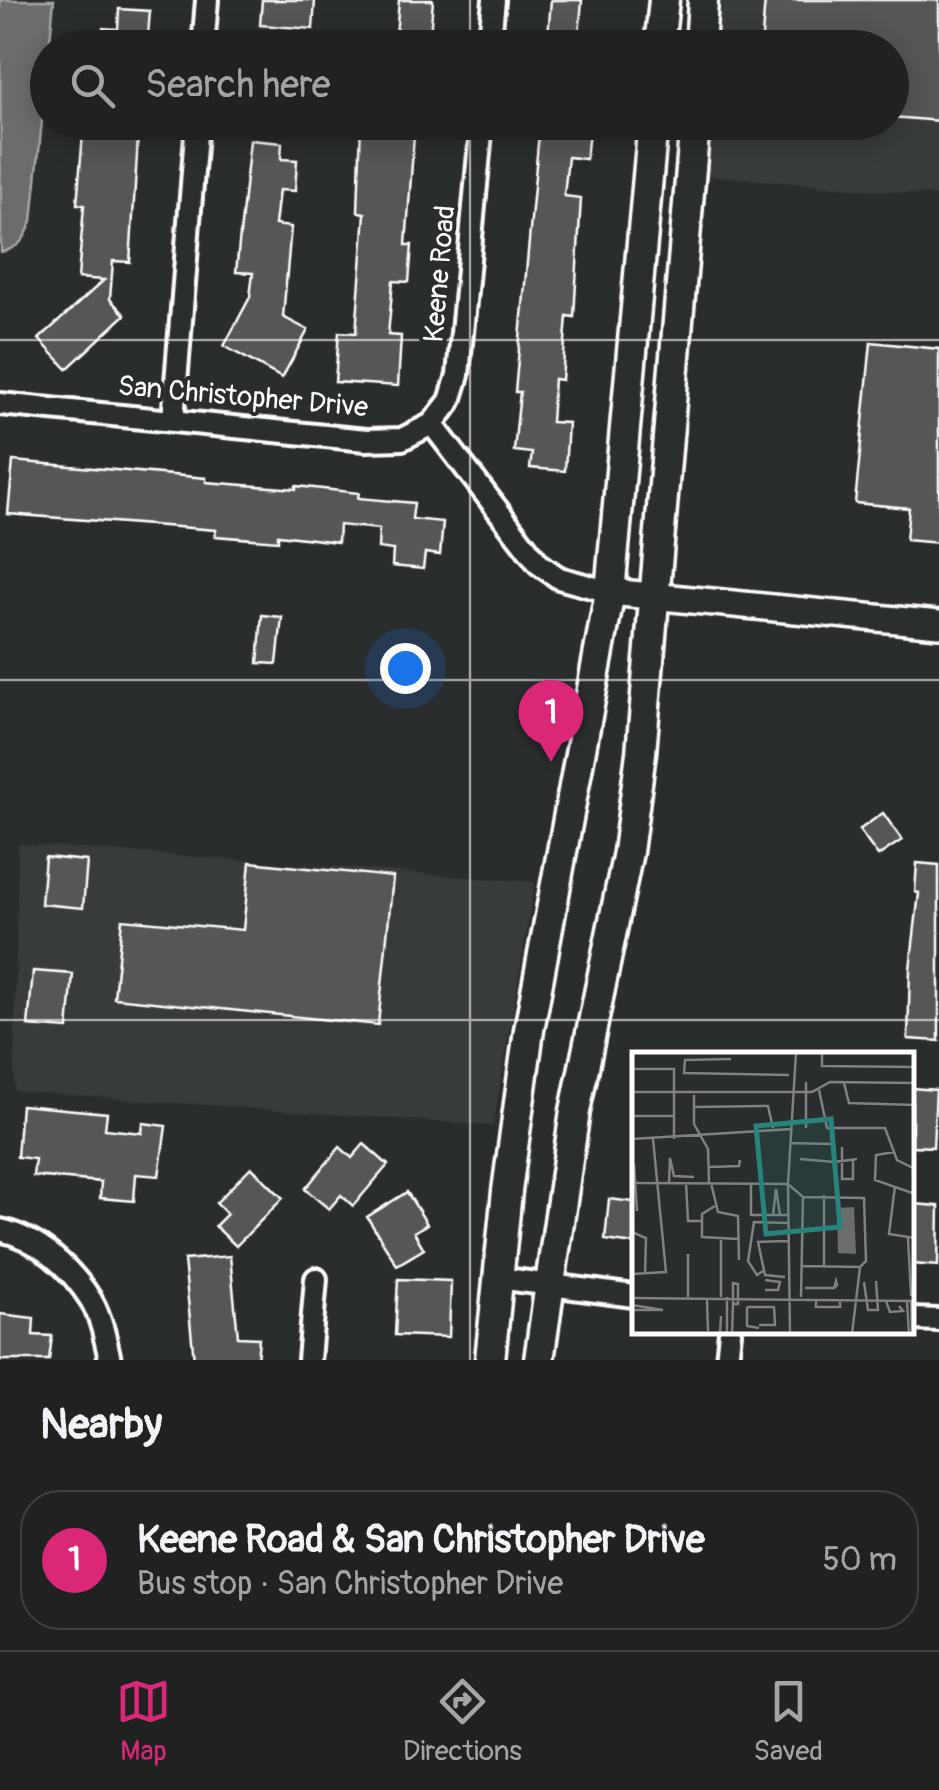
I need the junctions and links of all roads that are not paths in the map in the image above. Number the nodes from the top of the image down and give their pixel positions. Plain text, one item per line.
1 (207, 0) edge
2 (494, 0) edge
3 (664, 0) edge
4 (703, 0) edge
5 (204, 30) edge
6 (491, 30) edge
7 (662, 30) edge
8 (701, 30) edge
9 (196, 140) edge
10 (480, 140) edge
11 (651, 140) edge
12 (693, 140) edge
13 (0, 404) edge
14 (173, 420) junction
15 (432, 424) junction
16 (610, 592) junction
17 (655, 597) junction
18 (939, 624) edge
19 (0, 1230) edge
20 (498, 1278) junction
21 (316, 1279) dead end
22 (548, 1285) junction
23 (632, 1296) edge
24 (914, 1319) edge
25 (939, 1320) edge
26 (730, 1335) edge
27 (110, 1360) edge
28 (309, 1360) edge
29 (490, 1360) edge
30 (539, 1360) edge
31 (727, 1360) edge

1 - 5 street
2 - 6 street
3 - 7 main road
4 - 8 main road
9 - 14 street
10 - 15 street, Keene Road
11 - 16 main road
12 - 17 main road
13 - 14 street, San Christopher Drive
14 - 15 street, San Christopher Drive
15 - 16 street
16 - 17 street
16 - 20 main road
17 - 18 street
17 - 22 main road
19 - 27 street
20 - 22 street
20 - 29 main road
21 - 28 street
22 - 23 street
22 - 30 main road
24 - 25 street
26 - 31 street

